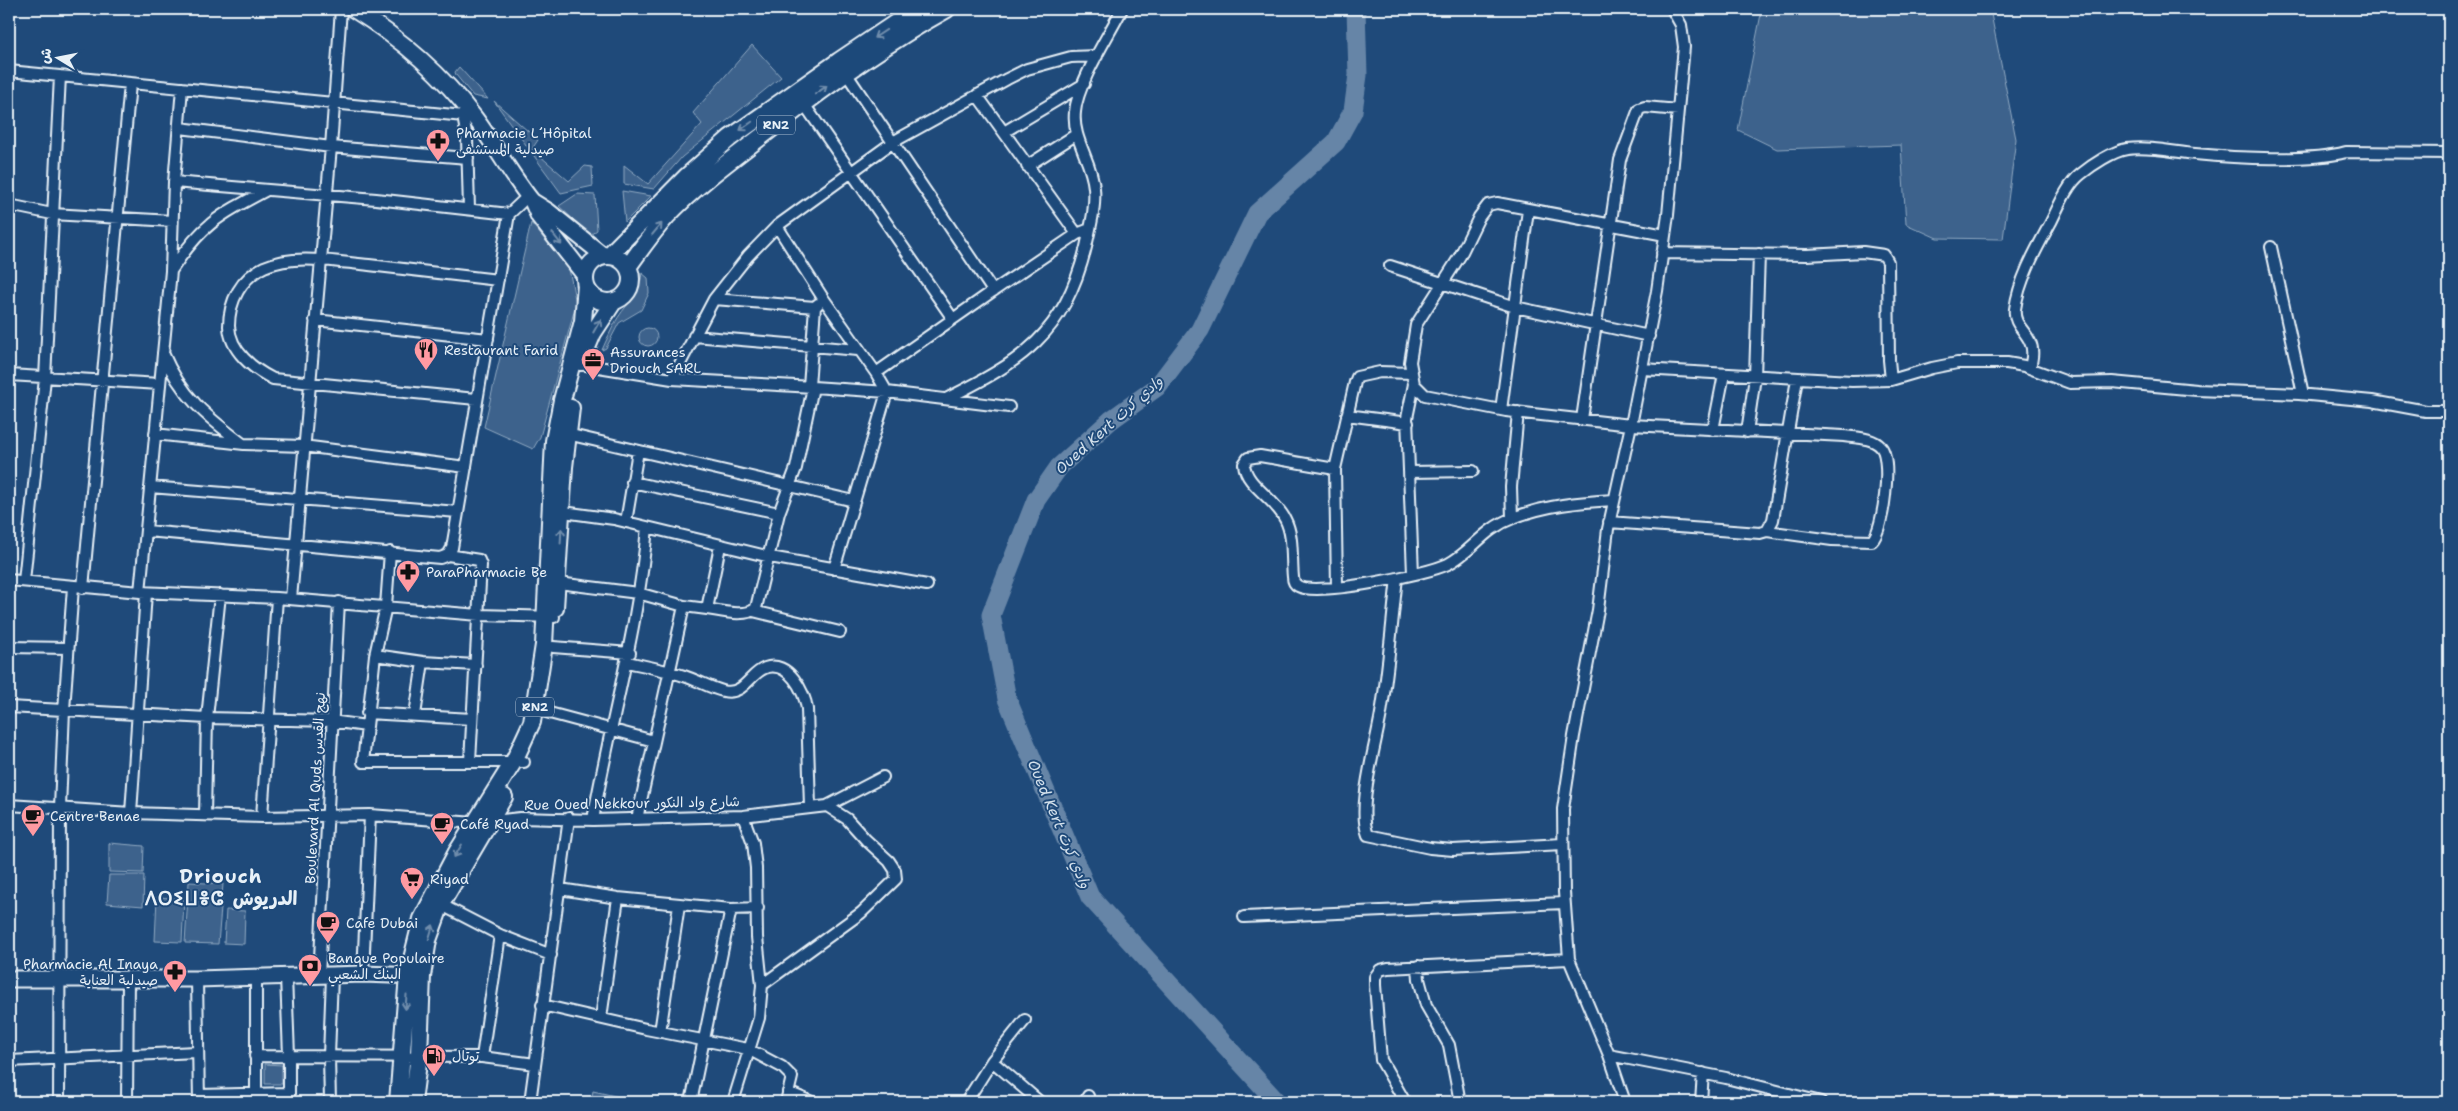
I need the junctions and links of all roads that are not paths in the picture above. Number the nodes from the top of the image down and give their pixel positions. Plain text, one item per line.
1 (341, 9) edge
2 (353, 9) edge
3 (922, 9) edge
4 (947, 9) edge
5 (1122, 9) edge
6 (1672, 9) edge
7 (1097, 56) junction
8 (9, 71) edge
9 (846, 73) junction
10 (60, 76) junction
11 (130, 84) junction
12 (1084, 84) junction
13 (182, 88) junction
14 (977, 95) junction
15 (334, 102) junction
16 (804, 104) junction
17 (1678, 110) junction
18 (469, 117) junction
19 (180, 128) junction
20 (1004, 132) junction
21 (1077, 134) junction
22 (892, 142) junction
23 (331, 147) junction
24 (2449, 153) edge
25 (468, 158) junction
26 (1027, 166) junction
27 (852, 172) junction
28 (174, 182) junction
29 (266, 191) junction
30 (325, 195) junction
31 (530, 199) junction
32 (9, 206) edge
33 (469, 209) junction
34 (1528, 210) junction
35 (52, 214) junction
36 (509, 214) junction
37 (117, 217) junction
38 (172, 221) junction
39 (1610, 225) junction
40 (777, 226) junction
41 (1090, 229) junction
42 (1077, 234) junction
43 (1665, 235) junction
44 (2271, 247) dead end
45 (1662, 253) junction
46 (1760, 254) junction
47 (606, 256) junction
48 (320, 260) junction
49 (1390, 266) dead end
50 (628, 268) junction
51 (171, 271) junction
52 (498, 280) junction
53 (586, 280) junction
54 (1442, 284) junction
55 (993, 291) junction
56 (823, 298) junction
57 (714, 299) junction
58 (614, 301) junction
59 (815, 307) junction
60 (1515, 307) junction
61 (953, 319) junction
62 (315, 320) junction
63 (1597, 325) junction
64 (694, 336) junction
65 (1649, 336) junction
66 (488, 339) junction
67 (811, 346) junction
68 (162, 350) junction
69 (858, 350) junction
70 (580, 364) junction
71 (2030, 368) junction
72 (1642, 369) junction
73 (876, 373) junction
74 (1412, 373) junction
75 (1724, 374) junction
76 (9, 375) edge
77 (1755, 377) junction
78 (45, 378) junction
79 (672, 379) junction
80 (1797, 379) junction
81 (1891, 380) junction
82 (102, 381) junction
83 (309, 381) junction
84 (160, 384) junction
85 (1414, 384) junction
86 (811, 387) junction
87 (887, 392) junction
88 (2303, 394) junction
89 (476, 399) junction
90 (945, 399) junction
91 (1009, 407) dead end
92 (1501, 410) junction
93 (1518, 412) junction
94 (2449, 412) edge
95 (1347, 415) junction
96 (1582, 419) junction
97 (1408, 423) junction
98 (1632, 425) junction
99 (1713, 430) junction
100 (1746, 432) junction
101 (155, 434) junction
102 (567, 434) junction
103 (1788, 434) junction
104 (244, 444) junction
105 (303, 446) junction
106 (638, 450) junction
107 (466, 467) junction
108 (1335, 469) junction
109 (1474, 471) dead end
110 (1410, 472) junction
111 (632, 482) junction
112 (150, 487) junction
113 (790, 487) junction
114 (299, 499) junction
115 (1614, 500) junction
116 (854, 501) junction
117 (556, 511) junction
118 (458, 512) junction
119 (780, 513) junction
120 (1512, 518) junction
121 (626, 522) junction
122 (1609, 522) junction
123 (647, 527) junction
124 (146, 531) junction
125 (1767, 531) junction
126 (294, 546) junction
127 (720, 546) junction
128 (390, 552) junction
129 (448, 555) junction
130 (770, 557) junction
131 (834, 569) junction
132 (1413, 574) junction
133 (1397, 578) junction
134 (9, 580) edge
135 (24, 581) junction
136 (558, 583) junction
137 (927, 584) dead end
138 (1338, 587) junction
139 (78, 588) junction
140 (143, 593) junction
141 (638, 593) junction
142 (220, 595) junction
143 (277, 598) junction
144 (290, 599) junction
145 (339, 602) junction
146 (386, 606) junction
147 (684, 606) junction
148 (708, 609) junction
149 (753, 611) junction
150 (479, 615) junction
151 (550, 617) junction
152 (840, 632) dead end
153 (9, 647) edge
154 (553, 647) junction
155 (68, 648) junction
156 (375, 655) junction
157 (628, 657) junction
158 (423, 662) junction
159 (476, 665) junction
160 (671, 672) junction
161 (9, 707) edge
162 (64, 710) junction
163 (542, 712) junction
164 (368, 713) junction
165 (136, 715) junction
166 (415, 715) junction
167 (208, 718) junction
168 (267, 718) junction
169 (472, 719) junction
170 (331, 721) junction
171 (366, 726) junction
172 (610, 730) junction
173 (654, 741) junction
174 (470, 761) junction
175 (519, 762) junction
176 (884, 777) dead end
177 (9, 805) edge
178 (827, 806) junction
179 (810, 807) junction
180 (60, 808) junction
181 (131, 813) junction
182 (205, 815) junction
183 (370, 815) junction
184 (743, 816) junction
185 (262, 817) junction
186 (328, 817) junction
187 (569, 818) junction
188 (637, 819) junction
189 (593, 820) junction
190 (482, 822) junction
191 (1562, 844) junction
192 (560, 889) junction
193 (618, 898) junction
194 (436, 902) junction
195 (1564, 903) junction
196 (679, 905) junction
197 (758, 908) junction
198 (731, 909) junction
199 (1244, 917) dead end
200 (500, 935) junction
201 (550, 955) junction
202 (1569, 959) junction
203 (1418, 966) junction
204 (362, 974) junction
205 (286, 976) junction
206 (326, 976) junction
207 (415, 976) junction
208 (256, 977) junction
209 (9, 978) edge
210 (59, 978) junction
211 (128, 978) junction
212 (197, 979) junction
213 (762, 985) junction
214 (542, 1005) junction
215 (601, 1018) junction
216 (1025, 1020) dead end
217 (660, 1032) junction
218 (705, 1040) junction
219 (748, 1049) junction
220 (196, 1052) junction
221 (410, 1055) junction
222 (1609, 1055) junction
223 (126, 1056) junction
224 (255, 1056) junction
225 (289, 1056) junction
226 (329, 1056) junction
227 (482, 1057) junction
228 (60, 1059) junction
229 (9, 1061) edge
230 (992, 1062) junction
231 (535, 1064) junction
232 (1703, 1072) junction
233 (256, 1092) junction
234 (289, 1097) edge
235 (787, 1097) edge
236 (199, 1099) edge
237 (60, 1102) edge
238 (127, 1102) edge
239 (330, 1102) edge
240 (398, 1102) edge
241 (413, 1102) edge
242 (530, 1102) edge
243 (691, 1102) edge
244 (733, 1102) edge
245 (812, 1102) edge
246 (966, 1102) edge
247 (1040, 1102) edge
248 (1404, 1102) edge
249 (1460, 1102) edge
250 (1624, 1102) edge
251 (1701, 1102) edge
252 (1821, 1102) edge

1 - 15 street
2 - 18 main road
3 -> 47 main road, RN2
4 - 9 main road, RN2
5 - 7 street
6 - 17 street
7 - 12 street
7 - 14 street
8 - 10 street
16 -> 9 main road, RN2
9 - 22 street
10 - 11 street
10 - 35 street
11 - 13 street
11 - 37 street
12 - 20 street
12 - 21 street
13 - 15 street
13 - 19 street
14 - 20 street
14 - 22 street
15 - 18 street
15 - 23 street
16 - 27 street
50 -> 16 main road, RN2
17 - 39 street
17 - 43 street
18 - 25 street
18 - 31 main road
19 - 23 street
19 - 28 street
20 - 26 street
21 - 26 street
21 - 41 street
22 - 27 street
22 - 55 street
23 - 25 street
23 - 30 street
24 - 71 street
25 - 33 street
26 - 42 street
27 - 40 street
27 - 61 street
28 - 29 street
28 - 38 street
29 - 30 street
29 - 51 street
30 - 33 street
30 - 48 street
31 - 36 street
31 - 47 main road
31 -> 53 main road
32 - 35 street
33 - 36 street
34 - 39 street
34 - 54 street
34 - 60 street
35 - 37 street
35 - 78 street
36 - 52 street
37 - 38 street
37 - 82 street
38 - 51 street
39 - 43 street
39 - 63 street
40 - 56 street
40 - 57 street
41 - 42 street
41 - 90 street
42 - 55 street
43 - 45 street
44 - 88 street
45 - 46 street
45 - 65 street
46 - 77 street
46 - 81 street
47 - 50 main road
47 - 53 main road, RN2
48 - 52 street
48 - 62 street
48 - 83 street
49 - 54 street
50 - 58 main road, RN2
51 - 68 street
52 - 66 street
53 - 58 main road
53 - 117 main road, RN2
54 - 60 street
54 - 74 street
55 - 61 street
56 - 59 street
56 - 69 street
57 - 59 street
57 - 64 street
70 -> 58 main road, RN2
59 - 67 street
60 - 63 street
60 - 92 street
61 - 73 street
62 - 66 street
62 - 83 street
63 - 65 street
63 - 96 street
64 - 67 street
64 - 79 street
65 - 72 street
66 - 89 street
67 - 69 street
67 - 86 street
68 - 84 street
68 - 104 street
69 - 73 street
70 - 79 street
70 - 102 main road, RN2
71 - 81 street
71 - 88 street
72 - 75 street
72 - 98 street
73 - 87 street
74 - 85 street
74 - 95 street
75 - 77 street
75 - 99 street
76 - 78 street
77 - 80 street
77 - 100 street
78 - 82 street
78 - 135 street
79 - 86 street
80 - 81 street
80 - 103 street
82 - 84 street
82 - 139 street
83 - 89 street
83 - 105 street
84 - 101 street
85 - 92 street
85 - 97 street
86 - 87 street
86 - 113 street
87 - 90 street
87 - 116 street
88 - 94 street
89 - 107 street
90 - 91 street
92 - 93 street
93 - 96 street
93 - 120 street
95 - 97 street
95 - 108 street
96 - 98 street
97 - 110 street
98 - 99 street
98 - 115 street
99 - 100 street
100 - 103 street
101 - 104 street
101 - 112 street
102 - 106 street
102 - 117 main road, RN2
103 - 125 street
103 - 125 street
104 - 105 street
105 - 107 street
105 - 114 street
106 - 111 street
106 - 113 street
107 - 118 street
108 - 138 street
108 - 138 street
109 - 110 street
110 - 132 street
111 - 119 street
111 - 121 street
112 - 114 street
112 - 124 street
113 - 116 street
113 - 119 street
114 - 118 street
114 - 126 street
115 - 120 street
115 - 122 street
116 - 131 street
117 - 121 street
136 -> 117 main road, RN2
117 - 151 main road, RN2
118 - 129 street
119 - 130 street
120 - 132 street
121 - 123 street
122 - 125 street
122 - 191 street
123 - 127 street
123 - 141 street
124 - 126 street
124 - 140 street
126 - 128 street
126 - 144 street
127 - 130 street
127 - 148 street
128 - 129 street
128 - 146 street
129 - 150 street
130 - 131 street
130 - 149 street
131 - 137 street
132 - 133 street
133 - 138 street
133 - 191 street
134 - 135 street
135 - 139 street
136 - 141 street
136 - 151 main road, RN2
139 - 140 street
139 - 155 street
140 - 142 street
140 - 165 street
141 - 147 street
141 - 157 street
142 - 143 street
142 - 167 street
143 - 144 street
143 - 168 street
144 - 145 street
145 - 146 street
145 - 170 street, Boulevard Al Quds نهج القدس
146 - 150 street
146 - 156 street
147 - 148 street
147 - 160 street
148 - 149 street
149 - 152 street
150 - 151 street
150 - 159 street
151 - 154 main road, RN2
151 - 175 main road, RN2
153 - 155 street
154 - 157 street
154 - 163 main road, RN2
155 - 162 street
156 - 158 street
156 - 164 street
157 - 160 street
157 - 172 street
158 - 159 street
158 - 166 street
159 - 169 street
160 - 173 street
160 - 179 street
161 - 162 street
162 - 165 street
162 - 180 street
163 - 172 street
163 - 175 main road, RN2
164 - 166 street
164 - 171 street
165 - 167 street
165 - 181 street
166 - 169 street
167 - 168 street
167 - 182 street
168 - 170 street
168 - 185 street
169 - 174 street
170 - 171 street
170 - 186 street, Boulevard Al Quds نهج القدس
171 - 174 street
172 - 173 street
172 - 189 street
173 - 188 street
174 - 175 street
175 - 190 main road, RN2
176 - 178 street
177 - 180 street, Rue Oued Nekkour شارع واد النکور
178 - 179 street, Rue Oued Nekkour شارع واد النکور
178 - 213 street
179 - 184 street, Rue Oued Nekkour شارع واد النکور
180 - 181 street, Rue Oued Nekkour شارع واد النکور
180 - 210 street
181 - 182 street, Rue Oued Nekkour شارع واد النکور
182 - 185 street, Rue Oued Nekkour شارع واد النکور
183 - 186 street, Rue Oued Nekkour شارع واد النکور
183 - 190 street, Rue Oued Nekkour شارع واد النکور
183 - 204 street
184 - 188 street, Rue Oued Nekkour شارع واد النکور
184 - 197 street
185 - 186 street, Rue Oued Nekkour شارع واد النکور
186 - 206 street, Boulevard Al Quds نهج القدس
187 - 189 street, Rue Oued Nekkour شارع واد النکور
187 - 190 street, Rue Oued Nekkour شارع واد النکور
187 - 192 street
188 - 189 street, Rue Oued Nekkour شارع واد النکور
190 - 194 main road, RN2
191 - 195 street
192 - 193 street
192 - 201 street
193 - 196 street
193 - 215 street
194 - 200 street
194 - 207 main road, RN2
195 - 199 street
195 - 202 street
196 - 198 street
196 - 217 street
197 - 198 street
197 - 213 street
198 - 218 street
200 - 201 street
200 - 227 street
201 - 214 street
202 - 203 street
202 - 222 street
203 - 248 street
203 - 249 street
204 - 206 main road
204 - 207 main road
205 - 206 main road
205 - 208 main road
205 - 225 street
206 - 226 street, Boulevard Al Quds نهج القدس
207 - 221 main road, RN2
208 - 212 main road
208 - 224 street
209 - 210 main road
210 - 211 main road
210 - 228 street
211 - 212 main road
211 - 223 street
212 - 220 street
213 - 219 street
214 - 215 street
214 - 231 street
215 - 217 street
216 - 230 street
217 - 218 street
218 - 219 street
218 - 243 street
219 - 235 street
219 - 244 street
220 - 223 street
220 - 236 street
221 - 226 street
221 - 227 street
221 - 240 main road, RN2
221 - 241 main road, RN2
222 - 232 street
222 - 250 street
223 - 228 street
223 - 238 street
224 - 225 street
224 - 233 street
225 - 226 street
225 - 234 street
226 - 239 street, Boulevard Al Quds نهج القدس
227 - 231 street
228 - 229 street
228 - 237 street
230 - 246 street
230 - 247 street
231 - 242 street
232 - 251 street
232 - 252 street
233 - 234 street
233 - 236 street
235 - 245 street

